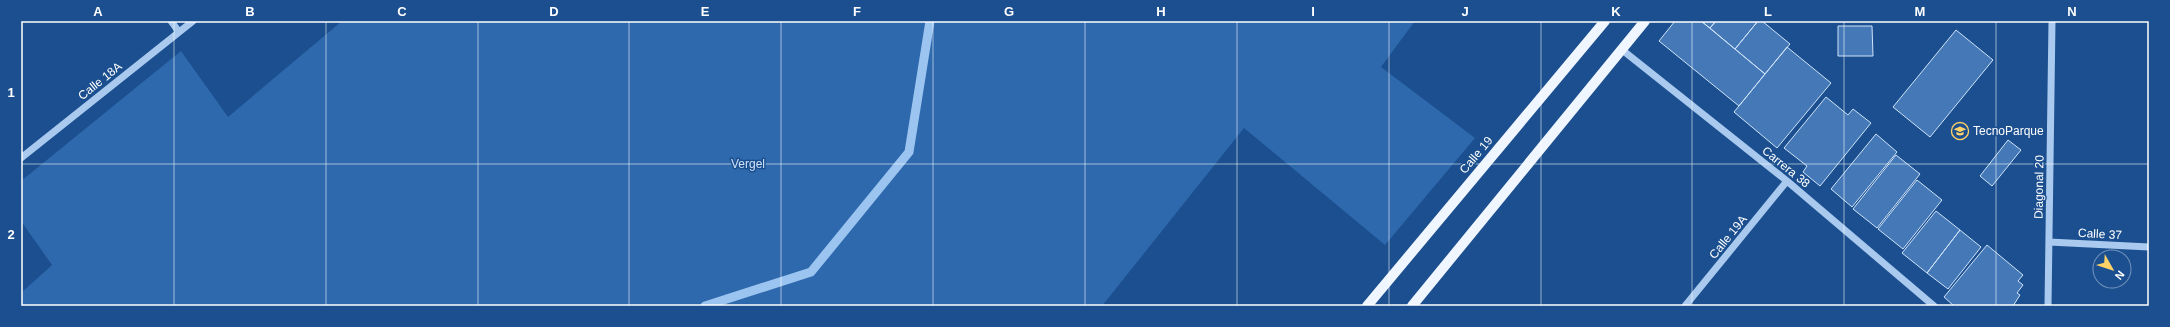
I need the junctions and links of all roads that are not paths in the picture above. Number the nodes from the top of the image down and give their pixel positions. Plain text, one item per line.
1 (171, 21) edge
2 (193, 21) edge
3 (1605, 21) edge
4 (1645, 21) edge
5 (2052, 21) edge
6 (179, 32) junction
7 (1621, 49) junction
8 (21, 158) edge
9 (1787, 181) junction
10 (2049, 242) junction
11 (2149, 247) edge
12 (1932, 305) edge
13 (1367, 306) edge
14 (1412, 306) edge
15 (1685, 306) edge
16 (2048, 306) edge

1 - 6 street
2 - 6 street, Calle 18A
3 - 13 main road, Calle 19
4 - 7 main road
5 - 10 street, Diagonal 20
6 - 8 street, Calle 18A
7 - 9 street, Carrera 38
7 - 14 main road
9 - 12 street, Carrera 38
9 - 15 street, Calle 19A
10 - 11 street, Calle 37
10 - 16 street, Diagonal 20

